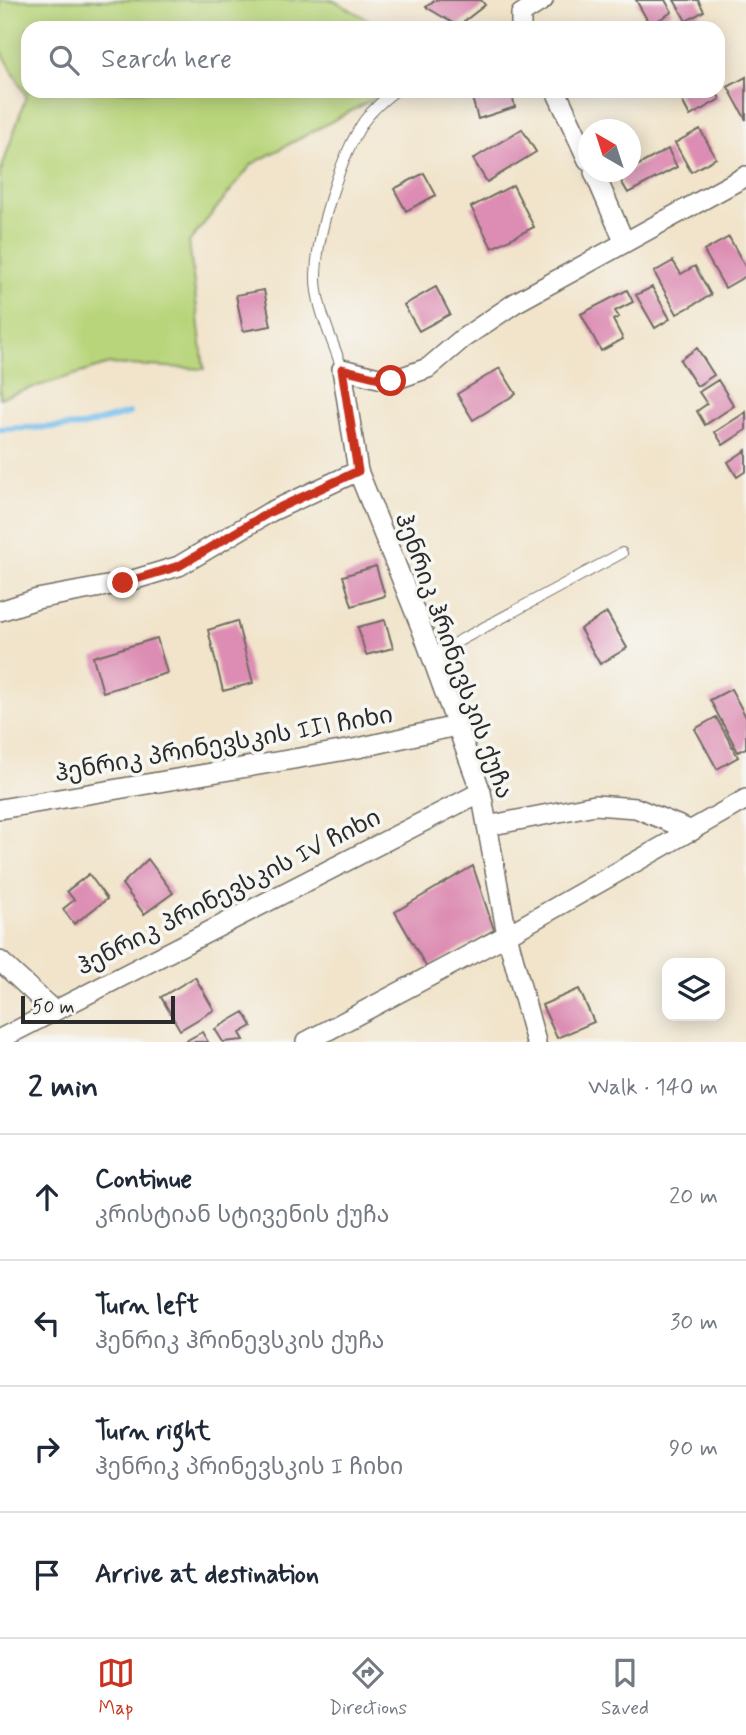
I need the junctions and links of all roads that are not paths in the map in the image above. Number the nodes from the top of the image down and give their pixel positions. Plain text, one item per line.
1 (543, 0) edge
2 (522, 21) edge
3 (385, 98) edge
4 (559, 98) edge
5 (578, 137) edge
6 (746, 176) edge
7 (598, 182) edge
8 (624, 242) junction
9 (342, 369) junction
10 (358, 471) junction
11 (622, 553) dead end
12 (0, 611) edge
13 (431, 656) junction
14 (456, 726) junction
15 (481, 792) junction
16 (746, 799) edge
17 (0, 809) edge
18 (487, 826) junction
19 (692, 831) junction
20 (506, 934) junction
21 (0, 961) edge
22 (53, 1010) junction
23 (0, 1039) edge
24 (306, 1042) edge
25 (536, 1042) edge

1 - 2 street
3 - 9 lane
4 - 5 street
6 - 8 street
7 - 8 street
8 - 9 street
9 - 10 street, ჰენრიკ ჰრინევსკის ქუჩა
10 - 12 street
10 - 13 street, ჰენრიკ ჰრინევსკის ქუჩა
11 - 13 lane
13 - 14 street, ჰენრიკ ჰრინევსკის ქუჩა
14 - 15 street, ჰენრიკ ჰრინევსკის ქუჩა
14 - 17 street, ჰენრიკ პრინევსკის III ჩიხი
15 - 18 street, ჰენრიკ ჰრინევსკის ქუჩა
15 - 22 street, ჰენრიკ პრინევსკის IV ჩიხი
16 - 19 street
18 - 19 street
18 - 20 street, ჰენრიკ ჰრინევსკის ქუჩა
19 - 20 street
20 - 24 street
20 - 25 street, ჰენრიკ ჰრინევსკის ქუჩა
21 - 22 street
22 - 23 street, ჰენრიკ პრინევსკის IV ჩიხი

